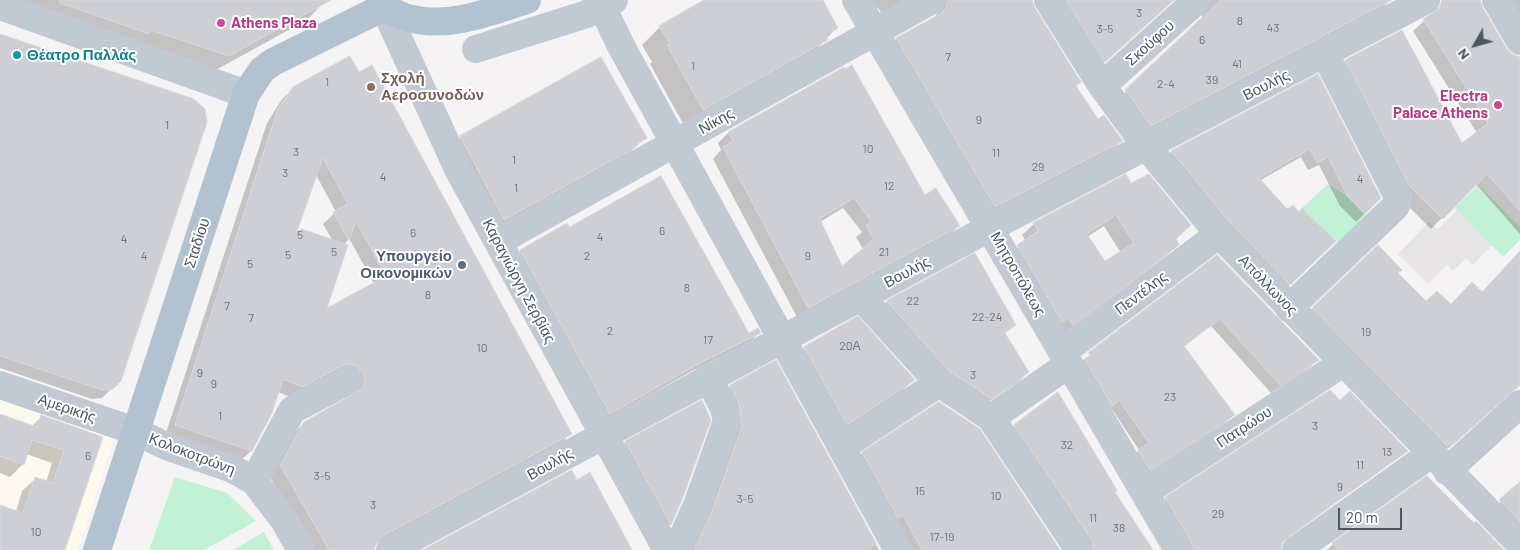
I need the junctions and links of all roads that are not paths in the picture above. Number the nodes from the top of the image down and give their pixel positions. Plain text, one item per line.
1 (527, 0) edge
2 (856, 0) edge
3 (932, 0) edge
4 (1048, 0) edge
5 (1197, 0) edge
6 (1426, 0) edge
7 (1496, 0) edge
8 (605, 2) edge
9 (382, 3) edge
10 (0, 6) edge
11 (875, 33) junction
12 (1520, 41) edge
13 (476, 49) dead end
14 (1325, 54) junction
15 (1102, 86) junction
16 (246, 94) junction
17 (675, 144) junction
18 (1146, 146) junction
19 (991, 227) junction
20 (1218, 234) junction
21 (499, 241) junction
22 (861, 296) junction
23 (1288, 308) junction
24 (782, 338) junction
25 (1066, 358) junction
26 (1343, 362) junction
27 (708, 378) junction
28 (349, 380) dead end
29 (939, 383) junction
30 (0, 385) edge
31 (1520, 404) edge
32 (991, 418) junction
33 (135, 431) junction
34 (602, 434) junction
35 (842, 447) junction
36 (1439, 463) junction
37 (254, 481) junction
38 (1145, 492) junction
39 (1520, 544) edge
40 (888, 546) edge
41 (97, 550) edge
42 (301, 550) edge
43 (390, 550) edge
44 (667, 550) edge
45 (677, 550) edge
46 (1079, 550) edge
47 (1178, 550) edge
48 (1296, 550) edge

1 - 9 main road
2 - 11 street, Μητροπόλεως
3 - 11 street, Νίκης
4 - 15 street, Απόλλωνος
5 - 15 street, Σκούφου
6 - 14 street, Βουλής
7 - 12 street
8 - 13 street
8 - 17 street
9 - 16 main road, Σταδίου
9 - 21 street, Καραγιώργη Σερβίας
10 - 16 street
11 - 17 street, Νίκης
11 - 19 street, Μητροπόλεως
14 - 18 street, Βουλής
14 - 23 street
15 - 18 street, Απόλλωνος
16 - 33 main road, Σταδίου
17 - 21 street, Νίκης
17 - 24 street
18 - 19 street, Βουλής
18 - 20 street, Απόλλωνος
19 - 22 street, Βουλής
19 - 25 street, Μητροπόλεως
20 - 23 street, Απόλλωνος
20 - 25 street, Πεντέλης
21 - 34 street, Καραγιώργη Σερβίας
22 - 24 street, Βουλής
22 - 29 street
23 - 26 street, Απόλλωνος
24 - 27 street, Βουλής
24 - 35 street
25 - 32 street, Πεντέλης
25 - 38 street, Μητροπόλεως
26 - 36 street, Απόλλωνος
26 - 38 street, Πατρώου
27 - 34 street, Βουλής
27 - 45 street
28 - 37 street
29 - 32 street
29 - 35 street
30 - 33 street, Αμερικής
31 - 36 street
32 - 46 street
33 - 37 street, Κολοκοτρώνη
33 - 41 main road, Σταδίου
34 - 43 street, Βουλής
34 - 44 street, Καραγιώργη Σερβίας
35 - 40 street
36 - 39 street, Απόλλωνος
36 - 48 street
37 - 42 street, Κολοκοτρώνη
38 - 47 street, Μητροπόλεως

